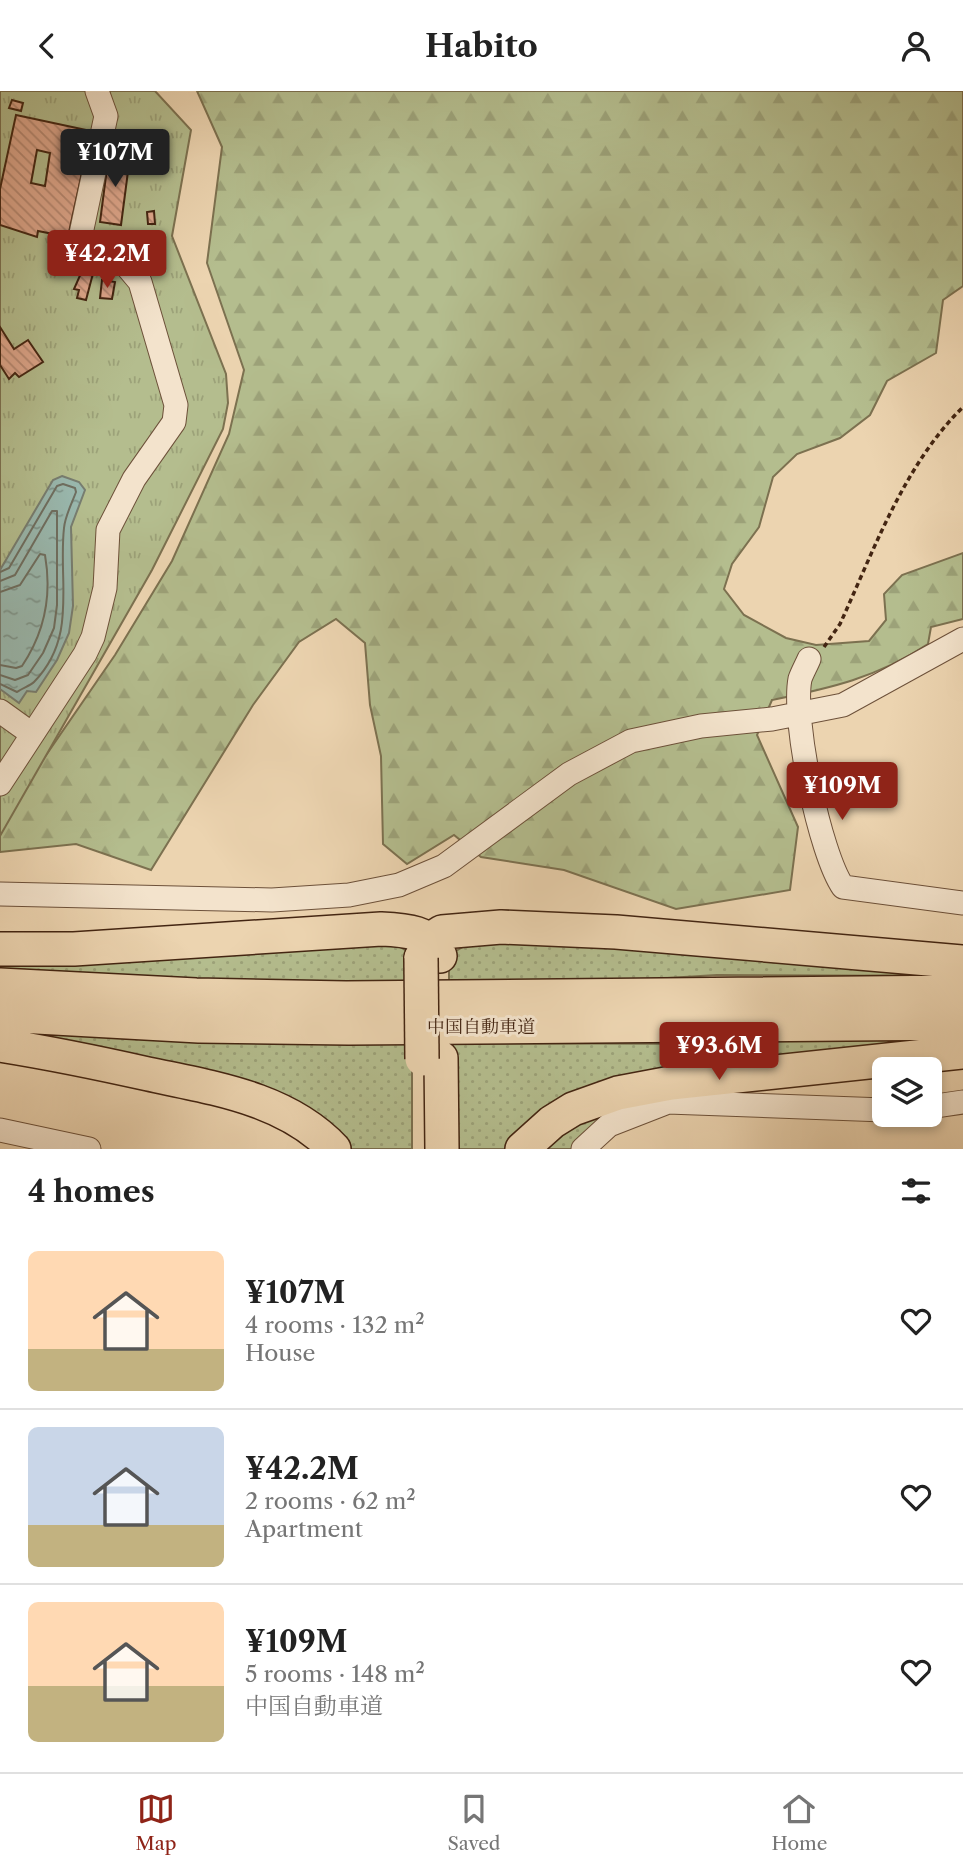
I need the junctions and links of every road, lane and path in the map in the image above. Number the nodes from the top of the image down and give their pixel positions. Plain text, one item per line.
1 (97, 91) edge
2 (963, 407) edge
3 (963, 639) edge
4 (809, 659) joint
5 (0, 711) edge
6 (801, 714) junction
7 (32, 734) junction
8 (0, 784) edge
9 (0, 894) edge
10 (963, 903) edge
11 (0, 949) edge
12 (431, 952) junction
13 (963, 962) edge
14 (0, 985) edge
15 (963, 992) edge
16 (0, 1015) edge
17 (963, 1023) edge
18 (0, 1045) edge
19 (963, 1052) edge
20 (432, 1059) junction
21 (963, 1103) edge
22 (942, 1105) edge
23 (872, 1110) edge
24 (0, 1131) edge
25 (89, 1149) edge
26 (334, 1149) edge
27 (422, 1149) edge
28 (442, 1149) edge
29 (522, 1149) edge
30 (583, 1149) edge

1 - 7 street
2 - 4 path
3 - 6 street
4 - 6 street
5 - 7 street
6 - 9 street
6 - 10 street
7 - 8 street
11 - 12 highway
12 - 13 highway
12 - 20 highway, bridge
14 - 15 highway, 中国自動車道
16 - 17 highway, 中国自動車道
18 - 26 highway
19 - 29 highway
20 - 27 highway
20 - 28 highway
21 - 22 street
23 - 30 street
24 - 25 street

